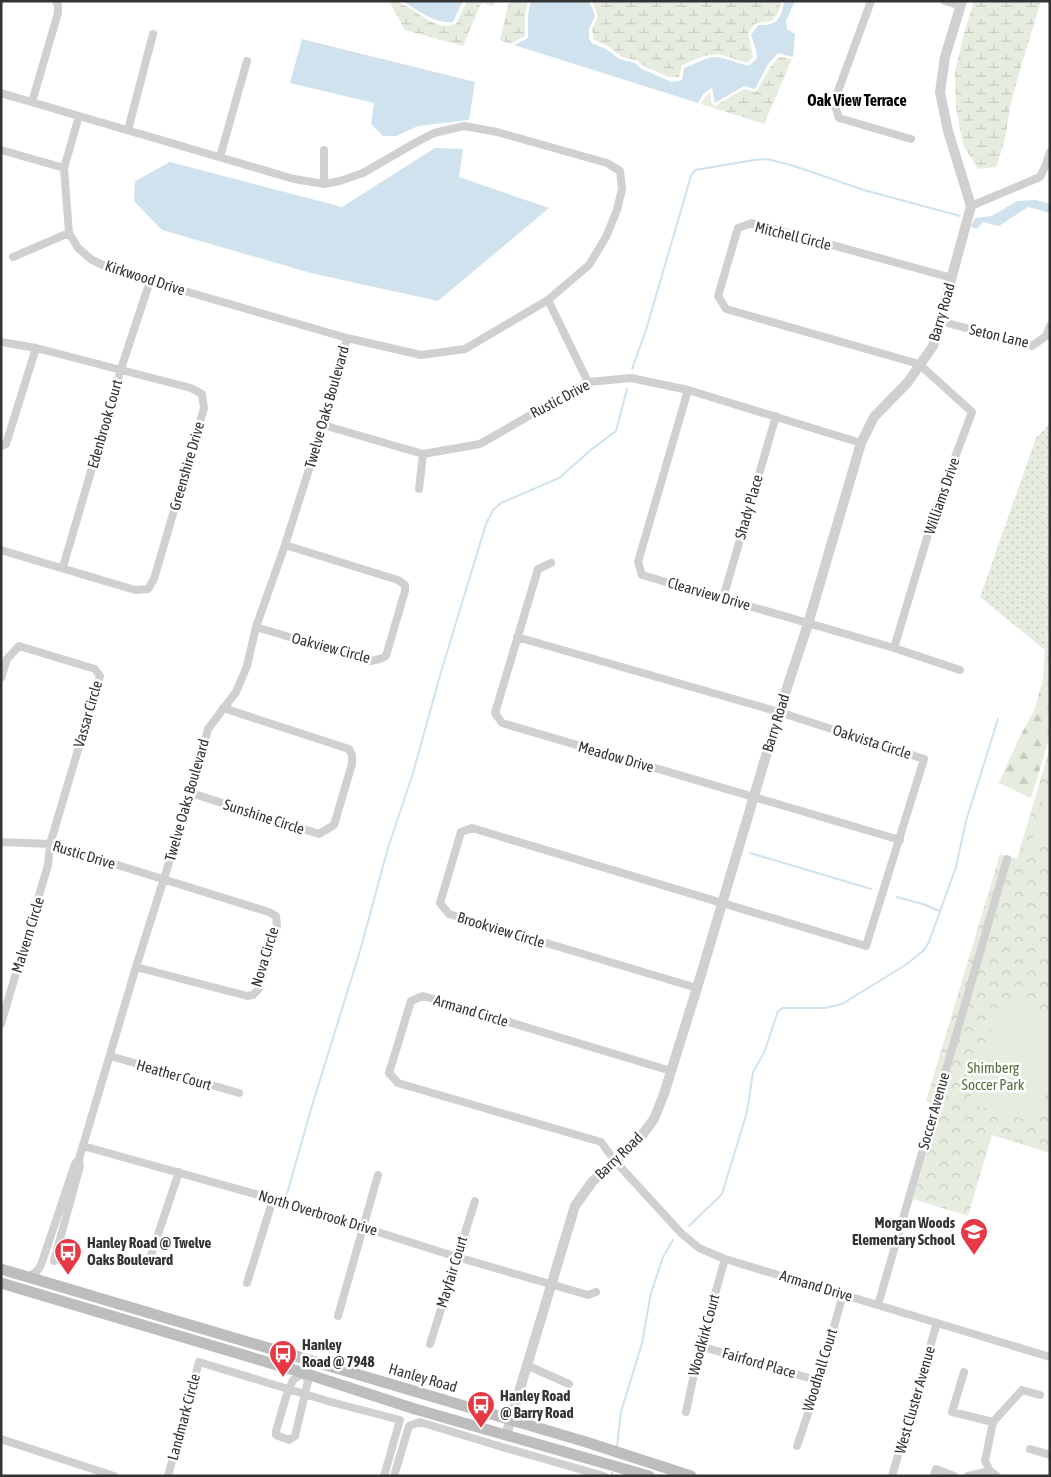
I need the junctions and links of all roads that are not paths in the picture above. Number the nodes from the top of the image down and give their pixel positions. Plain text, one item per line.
1 (56, 1) edge
2 (871, 1) edge
3 (945, 1) edge
4 (962, 4) edge
5 (153, 34) dead end
6 (247, 61) dead end
7 (1, 93) edge
8 (32, 102) junction
9 (79, 116) junction
10 (128, 130) junction
11 (911, 140) dead end
12 (1, 150) edge
13 (324, 150) dead end
14 (1050, 152) edge
15 (220, 157) junction
16 (64, 168) junction
17 (1048, 168) edge
18 (324, 184) junction
19 (971, 206) junction
20 (69, 233) junction
21 (13, 257) dead end
22 (952, 278) junction
23 (150, 281) junction
24 (548, 300) junction
25 (940, 321) junction
26 (1050, 326) edge
27 (347, 338) junction
28 (1, 342) edge
29 (36, 348) junction
30 (919, 364) junction
31 (121, 368) junction
32 (588, 382) junction
33 (688, 390) junction
34 (776, 416) junction
35 (323, 425) junction
36 (861, 443) junction
37 (1, 446) edge
38 (423, 454) junction
39 (419, 489) dead end
40 (285, 546) junction
41 (1, 550) edge
42 (551, 563) dead end
43 (63, 567) junction
44 (722, 598) junction
45 (808, 624) junction
46 (256, 627) junction
47 (517, 638) junction
48 (894, 648) junction
49 (960, 670) dead end
50 (1, 678) edge
51 (223, 708) junction
52 (779, 712) junction
53 (191, 793) junction
54 (753, 798) junction
55 (900, 840) junction
56 (1, 842) edge
57 (50, 844) junction
58 (1007, 859) dead end
59 (164, 880) junction
60 (722, 901) junction
61 (136, 967) junction
62 (697, 988) junction
63 (1, 1024) edge
64 (110, 1056) junction
65 (671, 1071) junction
66 (239, 1093) dead end
67 (83, 1146) junction
68 (79, 1159) junction
69 (615, 1161) junction
70 (179, 1172) junction
71 (378, 1174) dead end
72 (273, 1199) junction
73 (474, 1201) dead end
74 (363, 1227) junction
75 (49, 1241) junction
76 (59, 1244) junction
77 (457, 1257) junction
78 (150, 1258) dead end
79 (725, 1259) junction
80 (54, 1261) dead end
81 (1, 1269) edge
82 (28, 1276) junction
83 (1, 1283) edge
84 (247, 1283) dead end
85 (551, 1284) junction
86 (30, 1292) junction
87 (596, 1292) dead end
88 (843, 1294) junction
89 (92, 1296) junction
90 (878, 1305) junction
91 (338, 1316) dead end
92 (937, 1323) junction
93 (430, 1344) dead end
94 (700, 1346) junction
95 (1050, 1357) edge
96 (308, 1360) junction
97 (526, 1364) junction
98 (304, 1372) junction
99 (964, 1372) dead end
100 (819, 1381) junction
101 (569, 1384) dead end
102 (290, 1389) junction
103 (306, 1394) junction
104 (1040, 1395) dead end
105 (686, 1412) dead end
106 (510, 1420) junction
107 (993, 1422) junction
108 (506, 1435) junction
109 (1, 1439) edge
110 (796, 1446) dead end
111 (502, 1447) junction
112 (1030, 1450) dead end
113 (1050, 1455) edge
114 (990, 1471) junction
115 (669, 1473) edge
116 (114, 1476) edge
117 (168, 1476) edge
118 (384, 1476) edge
119 (394, 1476) edge
120 (604, 1476) edge
121 (649, 1476) edge
122 (691, 1476) edge
123 (892, 1476) edge
124 (934, 1476) edge
125 (954, 1476) edge
126 (968, 1476) edge
127 (997, 1476) edge

1 - 8 street
2 - 11 street
3 - 4 street
4 - 19 street
5 - 10 street
6 - 15 street
7 - 8 street, Twelve Oaks Boulevard
8 - 9 street, Twelve Oaks Boulevard
9 - 10 street, Twelve Oaks Boulevard
9 - 16 street
10 - 15 street, Twelve Oaks Boulevard
12 - 16 street
13 - 18 street
14 - 17 street
15 - 18 street, Twelve Oaks Boulevard
16 - 20 street
17 - 19 street
18 - 24 street, Twelve Oaks Boulevard
19 - 22 street, Barry Road
20 - 21 street
20 - 23 street, Kirkwood Drive
22 - 25 street, Barry Road
22 - 30 street, Mitchell Circle
23 - 27 street, Kirkwood Drive
23 - 31 street, Edenbrook Court
24 - 27 street, Twelve Oaks Boulevard
24 - 32 street
25 - 26 street, Seton Lane
25 - 30 street, Barry Road
27 - 35 street, Twelve Oaks Boulevard
28 - 29 street, Greenshire Drive
29 - 31 street, Greenshire Drive
29 - 37 street
30 - 36 street, Barry Road
30 - 48 street, Williams Drive
31 - 43 street, Edenbrook Court
31 - 43 street, Greenshire Drive
32 - 33 street, Rustic Drive
32 - 38 street, Rustic Drive
33 - 34 street, Rustic Drive
33 - 44 street, Clearview Drive
34 - 36 street, Rustic Drive
34 - 44 street, Shady Place
35 - 38 street, Rustic Drive
35 - 40 street, Twelve Oaks Boulevard
36 - 45 street, Barry Road
38 - 39 street
40 - 46 street, Twelve Oaks Boulevard
40 - 46 street, Oakview Circle
41 - 43 street, Greenshire Drive
42 - 47 street, Meadow Drive
44 - 45 street, Clearview Drive
45 - 48 street, Clearview Drive
45 - 52 street, Barry Road
46 - 51 street, Twelve Oaks Boulevard
47 - 52 street, Oakvista Circle
47 - 54 street, Meadow Drive
48 - 49 street, Clearview Drive
50 - 57 street, Vassar Circle
51 - 53 street, Twelve Oaks Boulevard
51 - 53 street, Sunshine Circle
52 - 54 street, Barry Road
52 - 55 street, Oakvista Circle
53 - 59 street, Twelve Oaks Boulevard
54 - 55 street, Meadow Drive
54 - 60 street, Barry Road
55 - 60 street, Oakvista Circle
56 - 57 street, Rustic Drive
57 - 59 street, Rustic Drive
57 - 63 street, Malvern Circle
58 - 90 street, Soccer Avenue
59 - 61 street, Twelve Oaks Boulevard
59 - 61 street, Nova Circle
60 - 62 street, Barry Road
60 - 62 street, Brookview Circle
61 - 64 street, Twelve Oaks Boulevard
62 - 65 street, Barry Road
64 - 66 street, Heather Court
64 - 67 street, Twelve Oaks Boulevard
65 - 69 street, Barry Road
65 - 69 street, Armand Circle
67 - 68 street, Twelve Oaks Boulevard
67 - 70 street, North Overbrook Drive
68 - 75 street, Twelve Oaks Boulevard
68 - 76 street, Twelve Oaks Boulevard
69 - 79 street, Armand Drive
69 - 85 street, Barry Road
70 - 72 street, North Overbrook Drive
70 - 78 street
71 - 74 street
72 - 74 street, North Overbrook Drive
72 - 84 street
73 - 77 street, Mayfair Court
74 - 77 street, North Overbrook Drive
74 - 91 street
75 - 76 street
75 - 82 street, Twelve Oaks Boulevard
76 - 80 street, Twelve Oaks Boulevard
77 - 85 street, North Overbrook Drive
77 - 93 street, Mayfair Court
79 - 88 street, Armand Drive
79 - 94 street, Woodkirk Court
81 - 82 main road, Hanley Road
82 - 89 main road, Hanley Road
83 - 86 main road, Hanley Road
85 - 87 street, North Overbrook Drive
85 - 97 street, Barry Road
86 - 89 main road
86 - 98 main road, Hanley Road
88 - 90 street, Armand Drive
88 - 100 street, Woodhall Court
89 - 96 main road, Hanley Road
90 - 92 street, Armand Drive
92 - 95 street, Armand Drive
92 - 123 street, West Cluster Avenue
94 - 100 street, Fairford Place
94 - 105 street, Woodkirk Court
96 - 98 street
96 - 106 main road, Hanley Road
97 - 101 street
97 - 106 street, Barry Road
98 - 102 street
98 - 103 street
98 - 108 main road, Hanley Road
99 - 107 street
100 - 110 street, Woodhall Court
102 - 103 street, Landmark Circle
102 - 103 street
102 - 117 street, Landmark Circle
103 - 118 street, Landmark Circle
104 - 107 street
106 - 108 street, Barry Road
106 - 115 main road, Hanley Road
107 - 114 street
108 - 111 street
108 - 121 main road, Hanley Road
109 - 116 street
111 - 119 street
111 - 120 street
112 - 113 street
114 - 126 street
114 - 127 street
115 - 122 main road, Hanley Road
124 - 125 street

